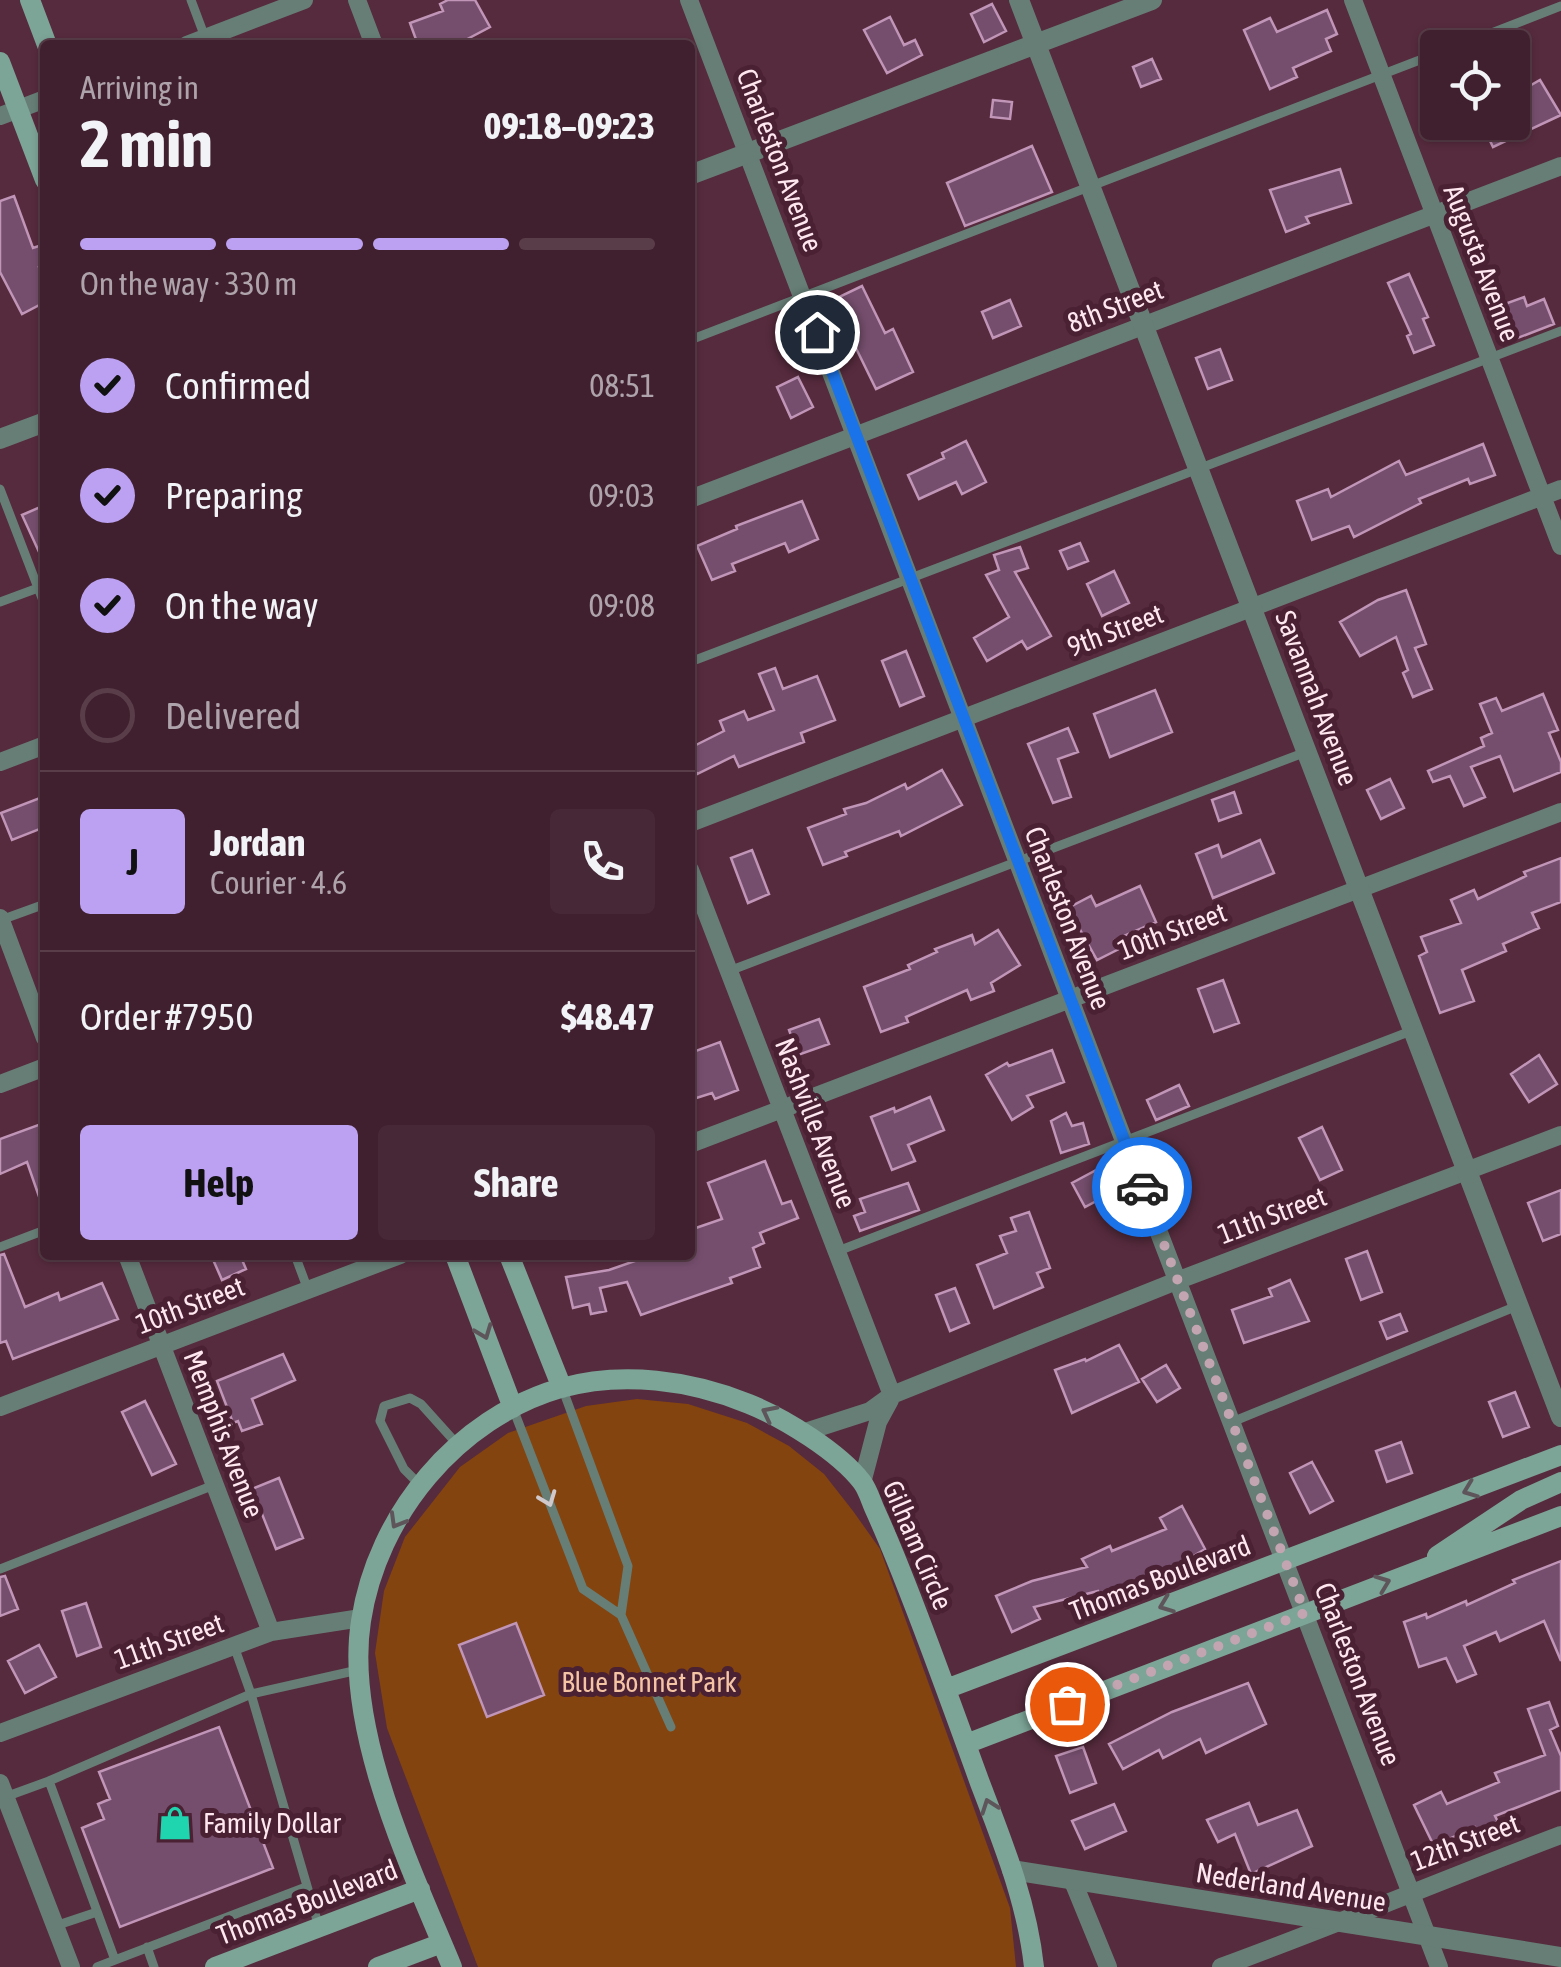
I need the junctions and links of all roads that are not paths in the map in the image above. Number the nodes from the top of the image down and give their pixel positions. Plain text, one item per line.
1 (30, 0) edge
2 (191, 0) edge
3 (304, 0) edge
4 (357, 0) edge
5 (689, 0) edge
6 (1019, 0) edge
7 (1152, 0) edge
8 (1354, 0) edge
9 (1561, 6) edge
10 (1499, 30) edge
11 (45, 40) edge
12 (206, 40) edge
13 (212, 40) edge
14 (372, 40) edge
15 (1036, 44) junction
16 (1420, 60) edge
17 (0, 62) edge
18 (1382, 74) junction
19 (40, 101) edge
20 (9, 112) edge
21 (748, 153) junction
22 (1561, 166) edge
23 (40, 171) edge
24 (695, 173) edge
25 (1090, 186) junction
26 (1434, 214) junction
27 (804, 297) junction
28 (1144, 325) junction
29 (1561, 331) edge
30 (695, 338) edge
31 (1489, 358) junction
32 (40, 424) edge
33 (856, 436) junction
34 (0, 440) edge
35 (1200, 467) junction
36 (1561, 489) edge
37 (0, 490) edge
38 (1542, 496) junction
39 (695, 497) edge
40 (1561, 546) edge
41 (910, 577) junction
42 (38, 588) junction
43 (40, 593) edge
44 (0, 602) edge
45 (1253, 606) junction
46 (695, 660) edge
47 (962, 718) junction
48 (40, 747) edge
49 (1308, 751) junction
50 (0, 762) edge
51 (1561, 812) edge
52 (695, 821) edge
53 (1016, 861) junction
54 (695, 883) edge
55 (1361, 888) junction
56 (40, 906) edge
57 (0, 919) edge
58 (729, 971) junction
59 (1070, 1000) junction
60 (40, 1025) edge
61 (1414, 1030) junction
62 (40, 1069) edge
63 (0, 1084) edge
64 (781, 1110) junction
65 (1561, 1135) edge
66 (695, 1142) edge
67 (1124, 1142) junction
68 (1467, 1171) junction
69 (40, 1232) edge
70 (0, 1247) edge
71 (835, 1252) junction
72 (129, 1260) edge
73 (296, 1260) edge
74 (387, 1260) edge
75 (457, 1260) edge
76 (511, 1260) edge
77 (1178, 1280) junction
78 (308, 1290) junction
79 (1518, 1305) junction
80 (161, 1346) junction
81 (562, 1388) junction
82 (892, 1395) junction
83 (0, 1407) edge
84 (513, 1408) junction
85 (1561, 1416) edge
86 (1232, 1422) junction
87 (805, 1432) junction
88 (459, 1446) junction
89 (1561, 1455) edge
90 (862, 1482) junction
91 (1561, 1482) edge
92 (214, 1485) junction
93 (420, 1486) junction
94 (1561, 1516) edge
95 (1284, 1560) junction
96 (0, 1569) edge
97 (1420, 1570) junction
98 (1305, 1613) junction
99 (621, 1615) junction
100 (361, 1618) junction
101 (270, 1632) junction
102 (234, 1646) junction
103 (358, 1670) junction
104 (946, 1689) junction
105 (251, 1694) junction
106 (670, 1727) dead end
107 (0, 1732) edge
108 (966, 1744) junction
109 (49, 1780) junction
110 (3, 1790) edge
111 (1561, 1835) edge
112 (1012, 1870) junction
113 (1072, 1879) junction
114 (306, 1887) junction
115 (420, 1889) junction
116 (1413, 1891) junction
117 (97, 1912) junction
118 (1341, 1924) junction
119 (55, 1926) junction
120 (320, 1927) junction
121 (1428, 1938) junction
122 (442, 1943) junction
123 (147, 1948) junction
124 (1561, 1957) edge
125 (114, 1960) junction
126 (70, 1967) edge
127 (97, 1967) edge
128 (154, 1967) edge
129 (214, 1967) edge
130 (378, 1967) edge
131 (452, 1967) edge
132 (1034, 1967) edge
133 (1108, 1967) edge
134 (1221, 1967) edge
135 (1439, 1967) edge

1 - 11 main road
2 - 12 lane
3 - 13 street
4 - 14 street
5 - 21 street, Charleston Avenue
6 - 15 street, Savannah Avenue
7 - 15 street
8 - 18 street, Augusta Avenue
9 - 10 lane
15 - 21 street
15 - 25 street, Savannah Avenue
16 - 18 lane
17 - 20 main road
18 - 25 lane
18 - 26 street, Augusta Avenue
19 - 20 street
20 - 23 main road
21 - 24 street
21 - 27 street, Charleston Avenue
22 - 26 street, 8th Street
25 - 27 lane
25 - 28 street, Savannah Avenue
26 - 28 street, 8th Street
26 - 31 street, Augusta Avenue
27 - 30 lane
27 - 33 street, Charleston Avenue
28 - 33 street, 8th Street
28 - 35 street, Savannah Avenue
29 - 31 lane
31 - 35 lane
31 - 38 street, Augusta Avenue
32 - 34 street
33 - 39 street, 8th Street
33 - 41 street, Charleston Avenue
35 - 41 lane
35 - 45 street, Savannah Avenue
36 - 38 street, 9th Street
37 - 42 lane
38 - 40 street, Augusta Avenue
38 - 45 street, 9th Street
41 - 46 lane
41 - 47 street, Charleston Avenue
42 - 43 lane
42 - 44 lane
45 - 47 street, 9th Street
45 - 49 street, Savannah Avenue
47 - 52 street, 9th Street
47 - 53 street, Charleston Avenue
48 - 50 street
49 - 53 lane
49 - 55 street, Savannah Avenue
51 - 55 street, 10th Street
53 - 58 lane
53 - 59 street, Charleston Avenue
54 - 58 street, Nashville Avenue
55 - 59 street, 10th Street
55 - 61 street, Savannah Avenue
56 - 57 lane
57 - 60 street
58 - 64 street, Nashville Avenue
59 - 64 street, 10th Street
59 - 67 street, Charleston Avenue
61 - 67 lane
61 - 68 street, Savannah Avenue
62 - 63 street
64 - 66 street, 10th Street
64 - 71 street, Nashville Avenue
65 - 68 street, 11th Street
67 - 71 lane
67 - 77 street, Charleston Avenue
68 - 77 street, 11th Street
68 - 79 street, Savannah Avenue
69 - 70 lane
71 - 82 street, Nashville Avenue
72 - 80 street, Memphis Avenue
73 - 78 lane
74 - 78 street, 10th Street
75 -> 84 main road
76 - 81 main road
77 - 82 street, 11th Street
77 - 86 street, Charleston Avenue
78 - 80 street, 10th Street
79 - 85 street, Savannah Avenue
79 - 86 lane
80 - 83 street, 10th Street
80 - 92 street, Memphis Avenue
81 - 84 main road, Gilham Circle
87 -> 81 main road, Gilham Circle
81 - 99 lane
82 - 87 street, 11th Street
82 - 90 street
84 - 88 main road, Gilham Circle
84 -> 99 lane
86 - 95 street, Charleston Avenue
87 - 90 main road, Gilham Circle
88 - 93 main road, Gilham Circle
88 - 93 lane
89 -> 95 main road, Thomas Boulevard
90 - 104 main road, Gilham Circle
91 - 97 main road
92 - 96 lane
92 - 101 street, Memphis Avenue
93 -> 100 main road, Gilham Circle
94 - 97 main road
95 - 98 street, Charleston Avenue
95 -> 104 main road, Thomas Boulevard
98 -> 97 main road
98 - 108 main road
98 - 116 street, Charleston Avenue
99 - 106 lane
100 - 101 street, 11th Street
100 - 103 main road, Gilham Circle
101 - 102 street, 11th Street
102 - 105 lane
102 - 107 street, 11th Street
103 - 105 lane
103 - 115 main road, Gilham Circle
104 - 108 main road, Gilham Circle
105 - 109 lane
105 - 114 lane
112 -> 108 main road, Gilham Circle
109 - 110 lane
109 - 117 lane
110 - 119 street
111 - 116 street, 12th Street
112 - 113 street, Nederland Avenue
112 - 132 main road, Gilham Circle
113 - 118 street, Nederland Avenue
113 - 133 street
114 - 120 lane
114 - 123 lane
115 - 120 main road, Thomas Boulevard
115 - 122 main road, Gilham Circle
116 - 118 street, 12th Street
116 - 121 street, Charleston Avenue
117 - 119 lane
117 - 125 lane
118 - 121 street, Nederland Avenue
118 - 134 street, 12th Street
119 - 126 street
120 - 129 main road, Thomas Boulevard
121 - 124 street, Nederland Avenue
121 - 135 street, Charleston Avenue
122 - 130 main road
122 - 131 main road, Gilham Circle
123 - 125 lane
123 - 128 lane
125 - 127 lane

